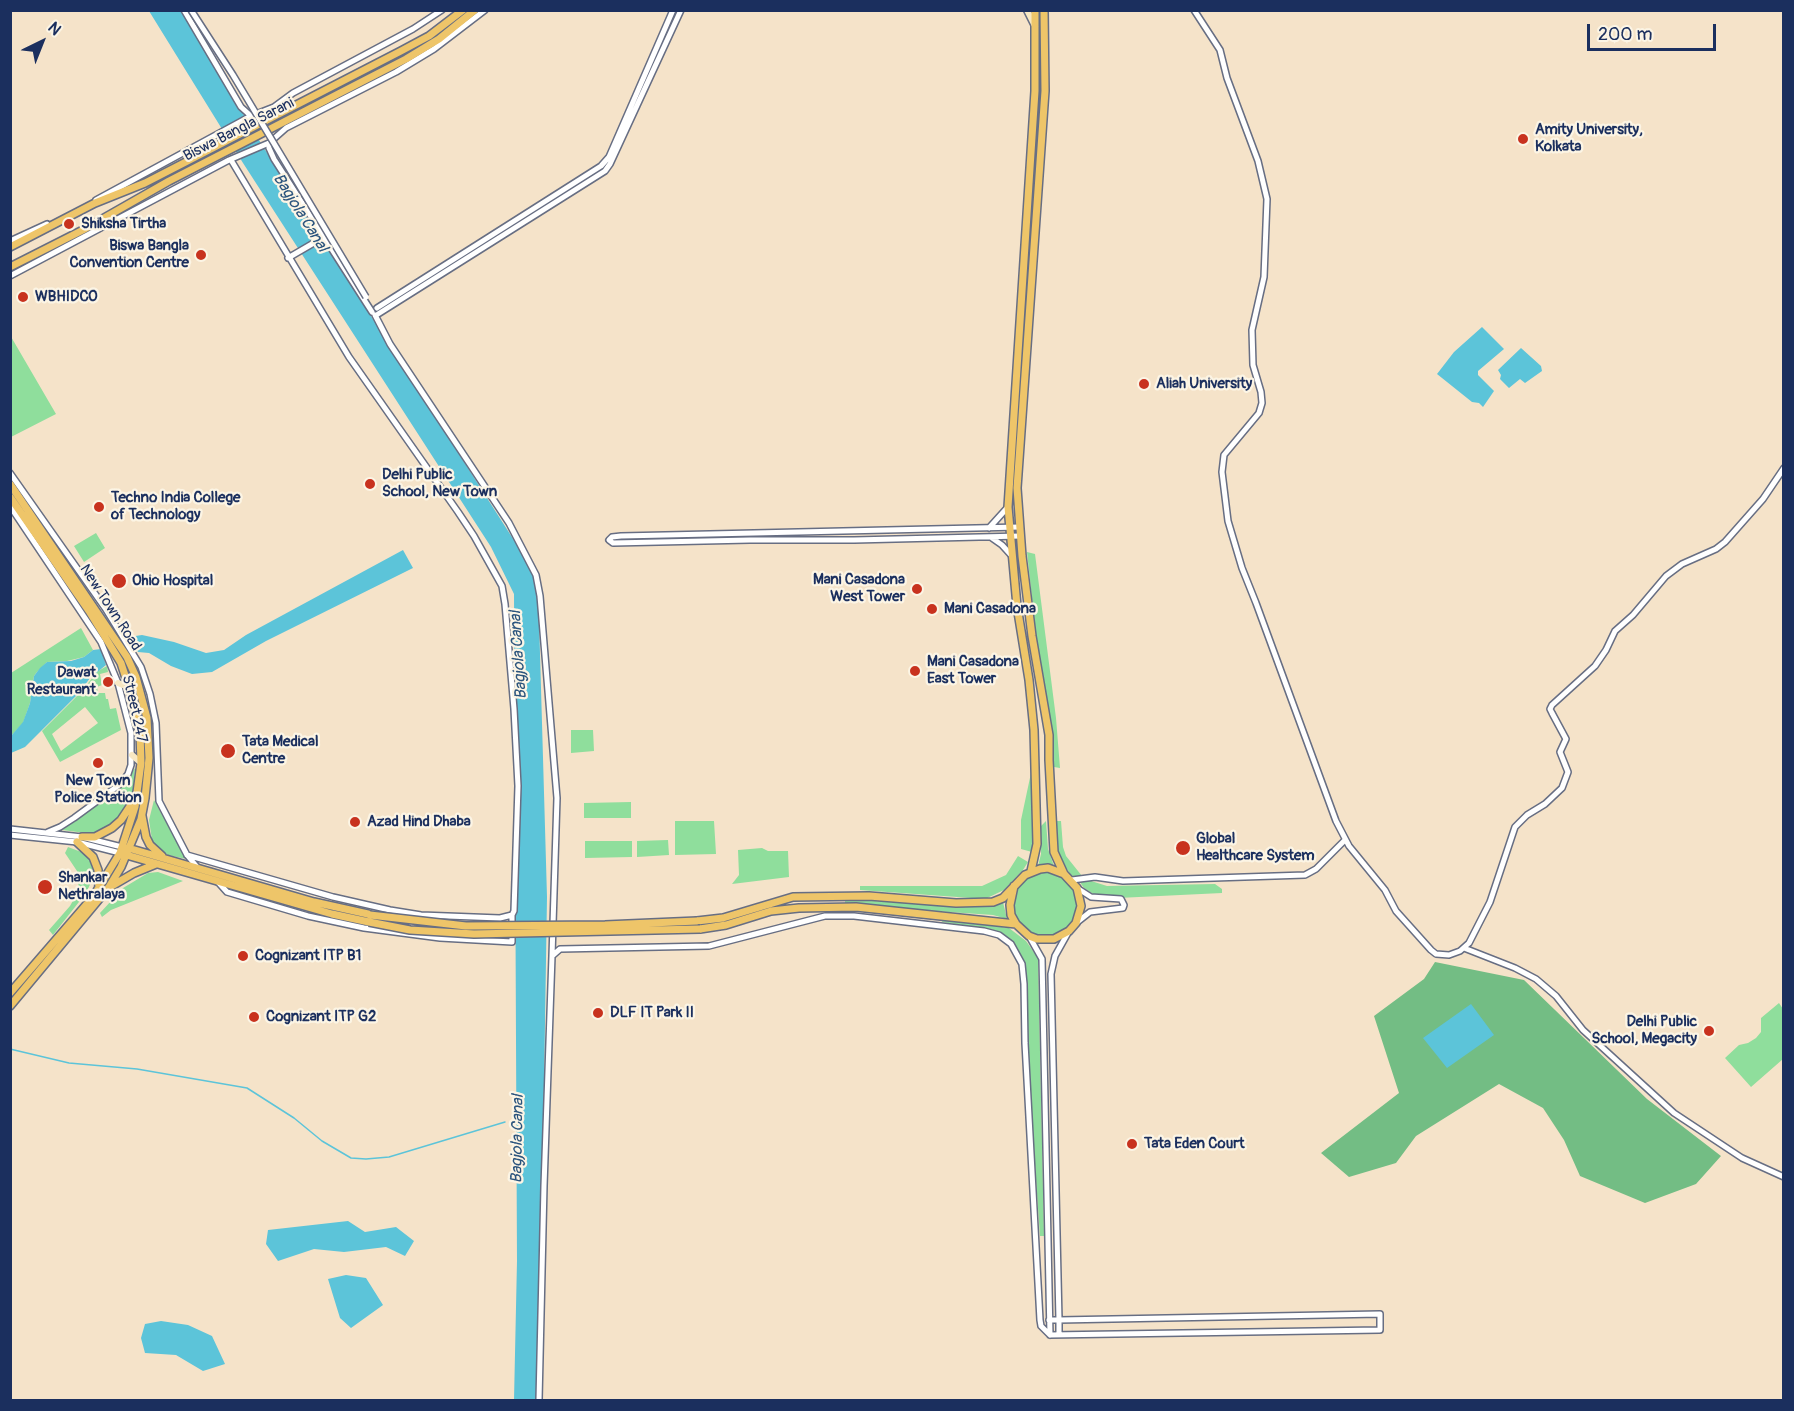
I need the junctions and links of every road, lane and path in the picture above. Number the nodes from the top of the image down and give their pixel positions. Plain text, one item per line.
1 (184, 10) edge
2 (191, 10) edge
3 (442, 10) edge
4 (463, 10) edge
5 (475, 10) edge
6 (485, 10) edge
7 (673, 10) edge
8 (681, 10) edge
9 (1027, 10) edge
10 (1035, 10) edge
11 (1044, 10) edge
12 (1194, 10) edge
13 (1035, 26) junction
14 (276, 110) junction
15 (251, 116) junction
16 (285, 125) junction
17 (268, 144) junction
18 (232, 160) junction
19 (142, 180) junction
20 (102, 224) junction
21 (77, 237) junction
22 (321, 239) junction
23 (13, 241) edge
24 (290, 257) junction
25 (10, 267) edge
26 (10, 276) edge
27 (375, 312) junction
28 (1784, 468) edge
29 (10, 473) edge
30 (10, 484) edge
31 (10, 497) edge
32 (10, 507) edge
33 (1008, 507) junction
34 (1010, 527) junction
35 (1020, 527) junction
36 (989, 528) junction
37 (1021, 536) junction
38 (1011, 537) junction
39 (992, 538) junction
40 (1012, 558) junction
41 (118, 682) junction
42 (130, 688) junction
43 (132, 755) junction
44 (141, 763) junction
45 (137, 795) junction
46 (142, 814) junction
47 (10, 829) edge
48 (48, 832) junction
49 (10, 835) edge
50 (80, 840) junction
51 (1345, 840) junction
52 (125, 851) junction
53 (187, 855) junction
54 (166, 859) junction
55 (156, 864) junction
56 (199, 869) junction
57 (1031, 871) junction
58 (1064, 874) junction
59 (1072, 880) junction
60 (217, 881) junction
61 (1014, 886) junction
62 (109, 887) junction
63 (1077, 888) junction
64 (99, 889) junction
65 (512, 915) junction
66 (939, 916) junction
67 (369, 917) junction
68 (1076, 923) junction
69 (1016, 924) junction
70 (938, 925) junction
71 (1069, 932) junction
72 (1029, 936) junction
73 (1464, 948) junction
74 (552, 956) junction
75 (10, 993) edge
76 (10, 1005) edge
77 (1784, 1178) edge
78 (1049, 1320) junction
79 (1059, 1320) junction
80 (1050, 1335) junction
81 (1059, 1335) junction
82 (539, 1401) edge

1 - 15 street
2 - 27 street, bridge
3 - 14 street
4 - 14 main road, Biswa Bangla Sarani
5 - 16 main road, Biswa Bangla Sarani
6 - 16 street
7 - 27 street
8 - 27 street
9 - 13 main road
10 - 13 main road
11 - 35 main road
12 - 51 street
13 - 33 main road
14 - 15 street
14 - 19 main road, Biswa Bangla Sarani
15 - 19 street
16 - 17 street
16 - 20 main road, Biswa Bangla Sarani
17 - 18 street
17 - 22 street
18 - 20 street
18 - 24 street
19 - 23 main road, Biswa Bangla Sarani
20 - 21 main road, Biswa Bangla Sarani
21 - 25 main road, Biswa Bangla Sarani
21 - 26 street
22 - 24 street
22 - 27 street
24 - 65 street
27 - 74 street
28 - 73 street
29 - 53 street
30 - 46 main road, New Town Road
31 - 42 main road
32 - 41 street, Street 247
33 - 34 main road
33 - 36 street
34 - 35 street
34 - 36 street
34 - 38 main road
35 - 37 main road
36 - 39 street
37 - 38 street
37 - 58 main road
38 - 39 street
38 - 40 main road
39 - 40 street
40 - 57 main road
41 - 42 main road
41 - 43 street, Street 247
42 - 44 main road
43 - 44 main road
43 - 48 street, Street 247
44 - 45 main road
45 - 50 main road
45 - 52 main road
46 - 52 main road, New Town Road
46 - 54 main road
47 - 48 street
48 - 50 street
49 - 50 street
50 - 52 street
50 - 64 main road
51 - 59 street
51 - 73 street
52 - 54 main road
52 - 55 main road
52 - 62 main road, New Town Road
52 - 64 main road
53 - 56 street
53 - 65 street
54 - 56 main road
55 - 60 main road
55 - 62 main road
56 - 67 main road
57 - 58 main road
57 - 61 main road
58 - 59 main road
59 - 63 main road
60 - 65 street
60 - 67 main road
61 - 67 main road, bridge
61 - 69 main road
62 - 76 main road, New Town Road
63 - 68 main road
63 - 68 street
64 - 75 main road
66 - 67 main road, bridge
66 - 69 main road
66 - 70 street
68 - 71 main road
69 - 72 main road
70 - 74 street
70 - 80 street
71 - 72 main road
71 - 79 street
72 - 78 street
73 - 77 street
74 - 82 street
78 - 79 street
78 - 80 street
79 - 81 street
79 - 81 street
80 - 81 street

